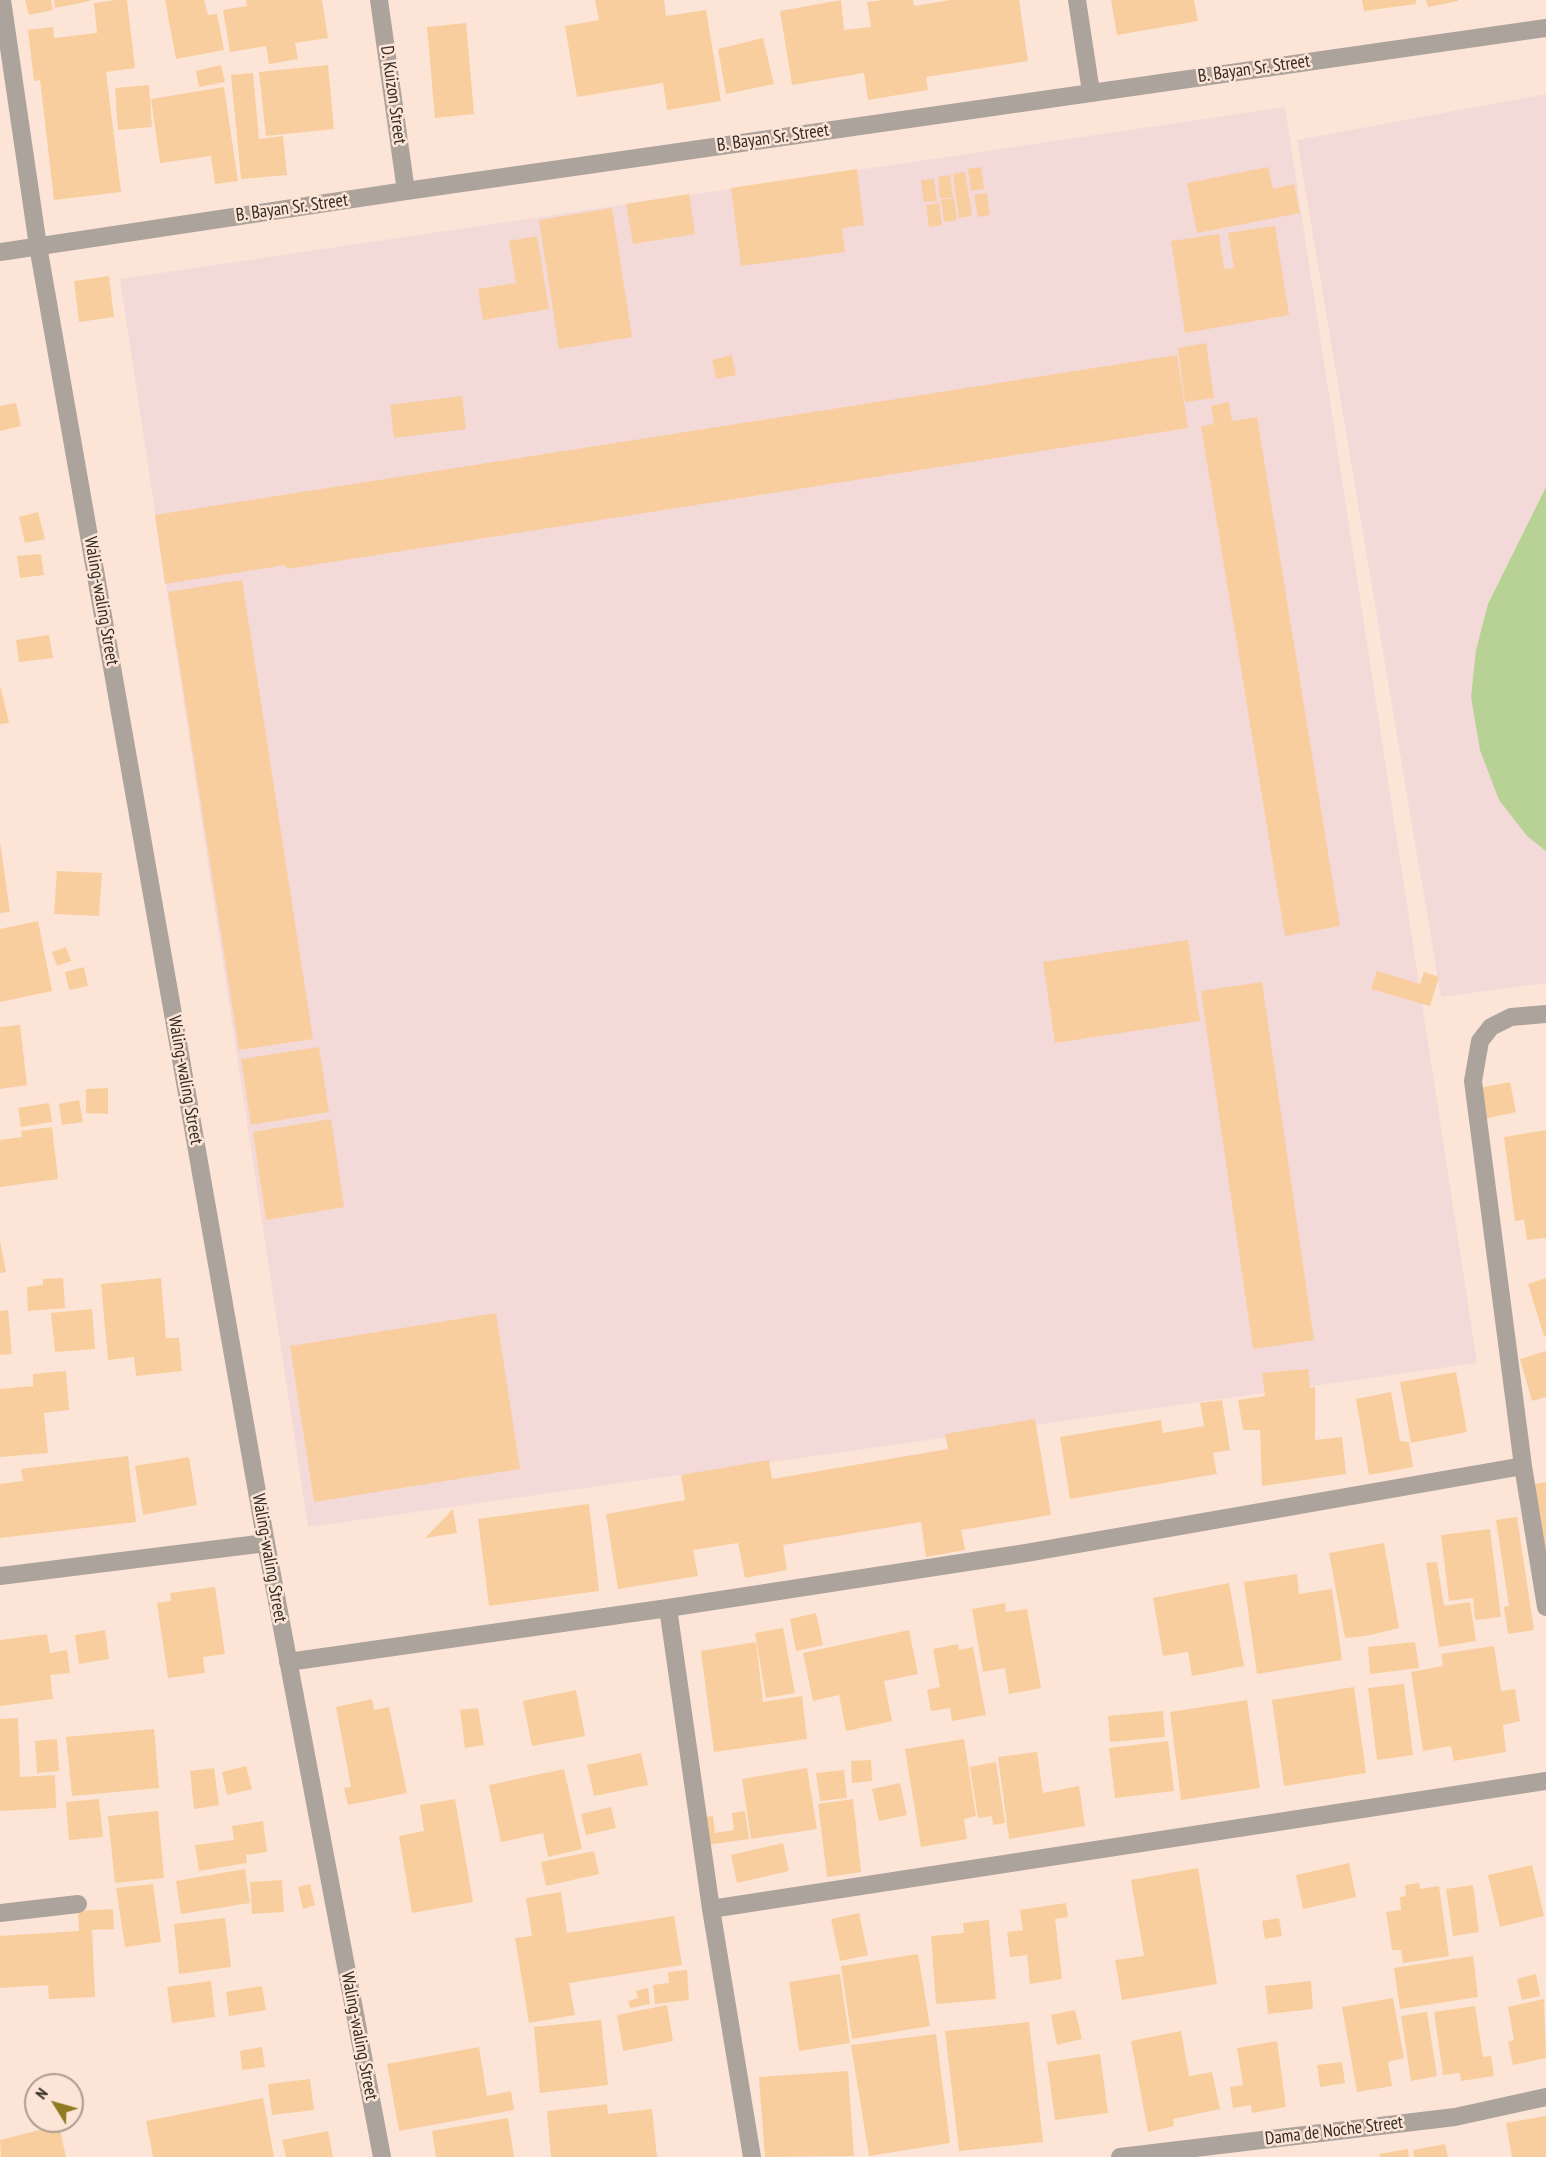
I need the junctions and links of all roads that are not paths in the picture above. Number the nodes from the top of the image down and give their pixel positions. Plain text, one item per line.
1 (2, 0) edge
2 (379, 0) edge
3 (1077, 0) edge
4 (1546, 28) edge
5 (1091, 92) junction
6 (406, 191) junction
7 (38, 246) junction
8 (0, 252) edge
9 (1546, 1014) edge
10 (1523, 1466) junction
11 (266, 1543) junction
12 (0, 1576) edge
13 (1546, 1607) edge
14 (668, 1608) junction
15 (288, 1662) junction
16 (1546, 1781) edge
17 (78, 1904) dead end
18 (711, 1909) junction
19 (0, 1913) edge
20 (1546, 2097) edge
21 (382, 2157) edge
22 (752, 2157) edge
23 (1120, 2157) edge

1 - 7 street, Waling-waling Street
2 - 6 street, D. Kuizon Street
3 - 5 street
4 - 5 street, B. Bayan Sr. Street
5 - 6 street, B. Bayan Sr. Street
6 - 7 street, B. Bayan Sr. Street
7 - 8 street, B. Bayan Sr. Street
7 - 11 street, Waling-waling Street
9 - 10 street
10 - 13 street
10 - 14 street
11 - 12 street
11 - 15 street, Waling-waling Street
14 - 15 street
14 - 18 street
15 - 21 street, Waling-waling Street
16 - 18 street
17 - 19 street
18 - 22 street
20 - 23 street, Dama de Noche Street

